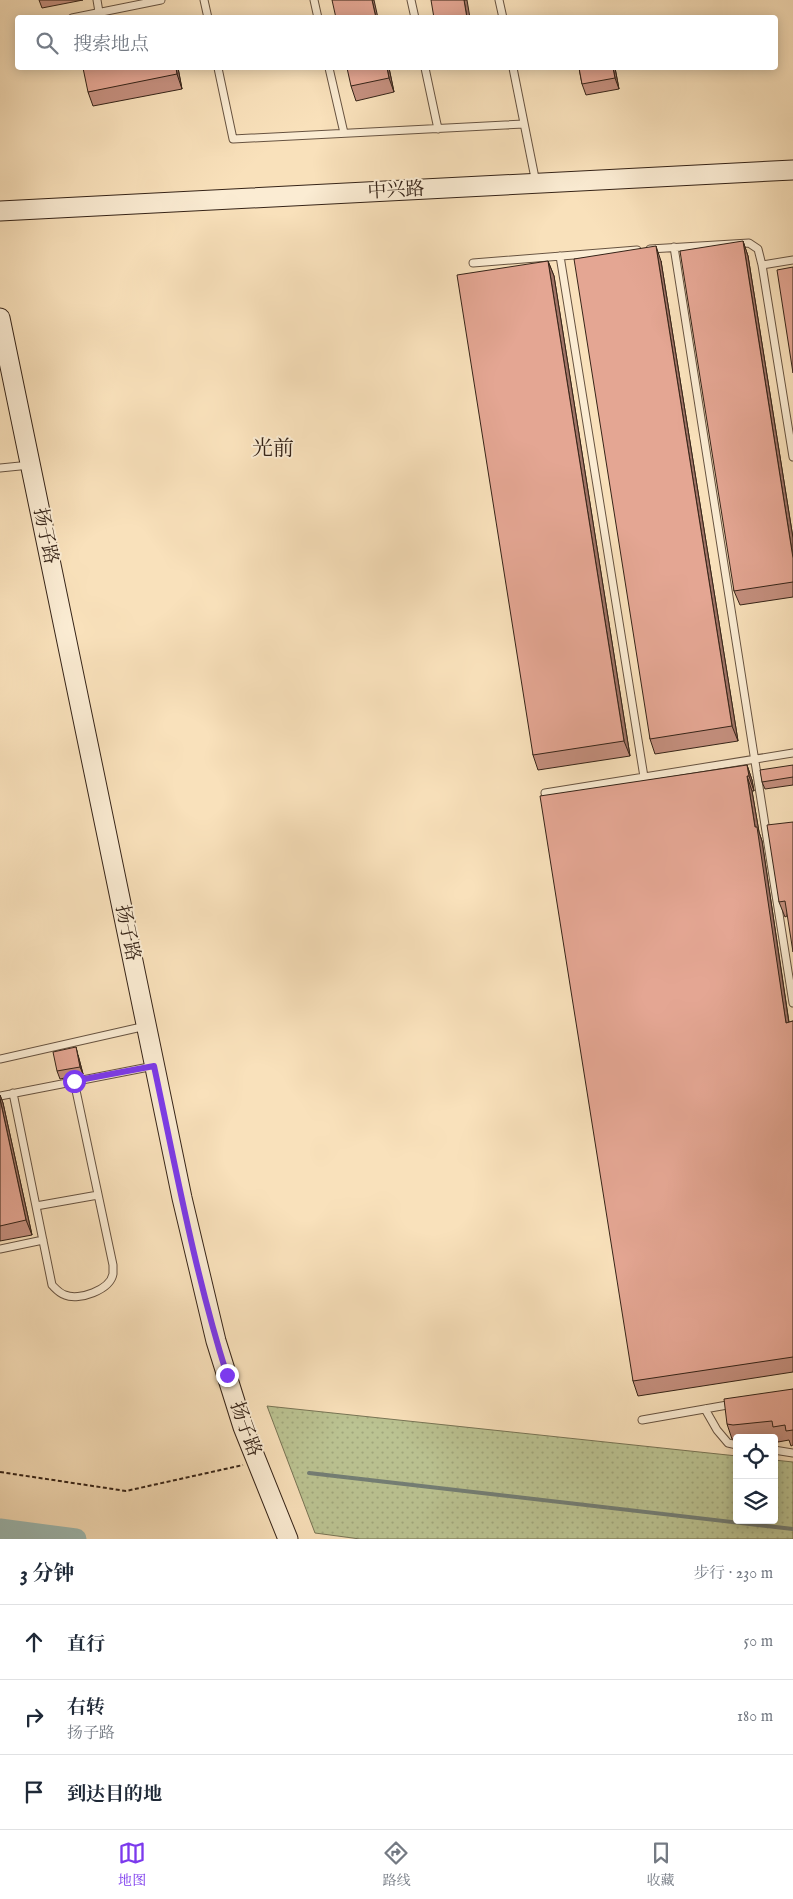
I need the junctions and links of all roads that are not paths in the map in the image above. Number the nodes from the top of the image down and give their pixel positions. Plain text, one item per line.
1 (97, 0) edge
2 (161, 0) edge
3 (204, 0) edge
4 (314, 0) edge
5 (411, 0) edge
6 (499, 0) edge
7 (100, 12) junction
8 (86, 15) edge
9 (207, 15) edge
10 (317, 15) edge
11 (414, 15) edge
12 (502, 15) edge
13 (218, 70) edge
14 (329, 70) edge
15 (425, 70) edge
16 (513, 70) edge
17 (524, 124) junction
18 (438, 128) junction
19 (344, 133) junction
20 (793, 170) edge
21 (536, 183) junction
22 (0, 211) edge
23 (674, 247) junction
24 (560, 256) junction
25 (793, 260) edge
26 (473, 263) dead end
27 (762, 265) junction
28 (0, 318) edge
29 (793, 457) edge
30 (30, 465) junction
31 (0, 468) edge
32 (793, 753) edge
33 (755, 759) junction
34 (644, 777) junction
35 (545, 793) edge
36 (793, 1003) edge
37 (146, 1026) junction
38 (0, 1059) edge
39 (154, 1066) junction
40 (74, 1081) junction
41 (13, 1093) junction
42 (0, 1096) edge
43 (98, 1195) junction
44 (36, 1206) junction
45 (43, 1240) junction
46 (0, 1249) edge
47 (744, 1403) edge
48 (705, 1409) junction
49 (642, 1420) dead end
50 (733, 1444) edge
51 (778, 1451) edge
52 (793, 1453) edge
53 (285, 1531) edge

1 - 7 lane
2 - 7 lane
3 - 9 lane
4 - 10 lane
5 - 11 lane
6 - 12 lane
7 - 8 lane
13 - 19 lane
14 - 19 lane
15 - 18 lane
16 - 17 lane
17 - 18 lane
17 - 21 lane
18 - 19 lane
20 - 21 street, 中兴路
21 - 22 street, 中兴路
23 - 24 lane
23 - 27 lane
23 - 33 lane
24 - 26 lane
24 - 34 lane
25 - 27 lane
27 - 29 lane
28 - 30 street, 扬子路
30 - 31 lane
30 - 37 street, 扬子路
32 - 33 lane
33 - 34 lane
33 - 36 lane
34 - 35 lane
37 - 38 lane
37 - 39 street, 扬子路
39 - 40 lane
39 - 53 street, 扬子路
40 - 41 lane
40 - 43 lane
41 - 42 lane
41 - 44 lane
43 - 44 lane
43 - 45 lane
44 - 45 lane
45 - 46 lane
47 - 48 lane
48 - 49 lane
48 - 50 lane
51 - 52 lane

